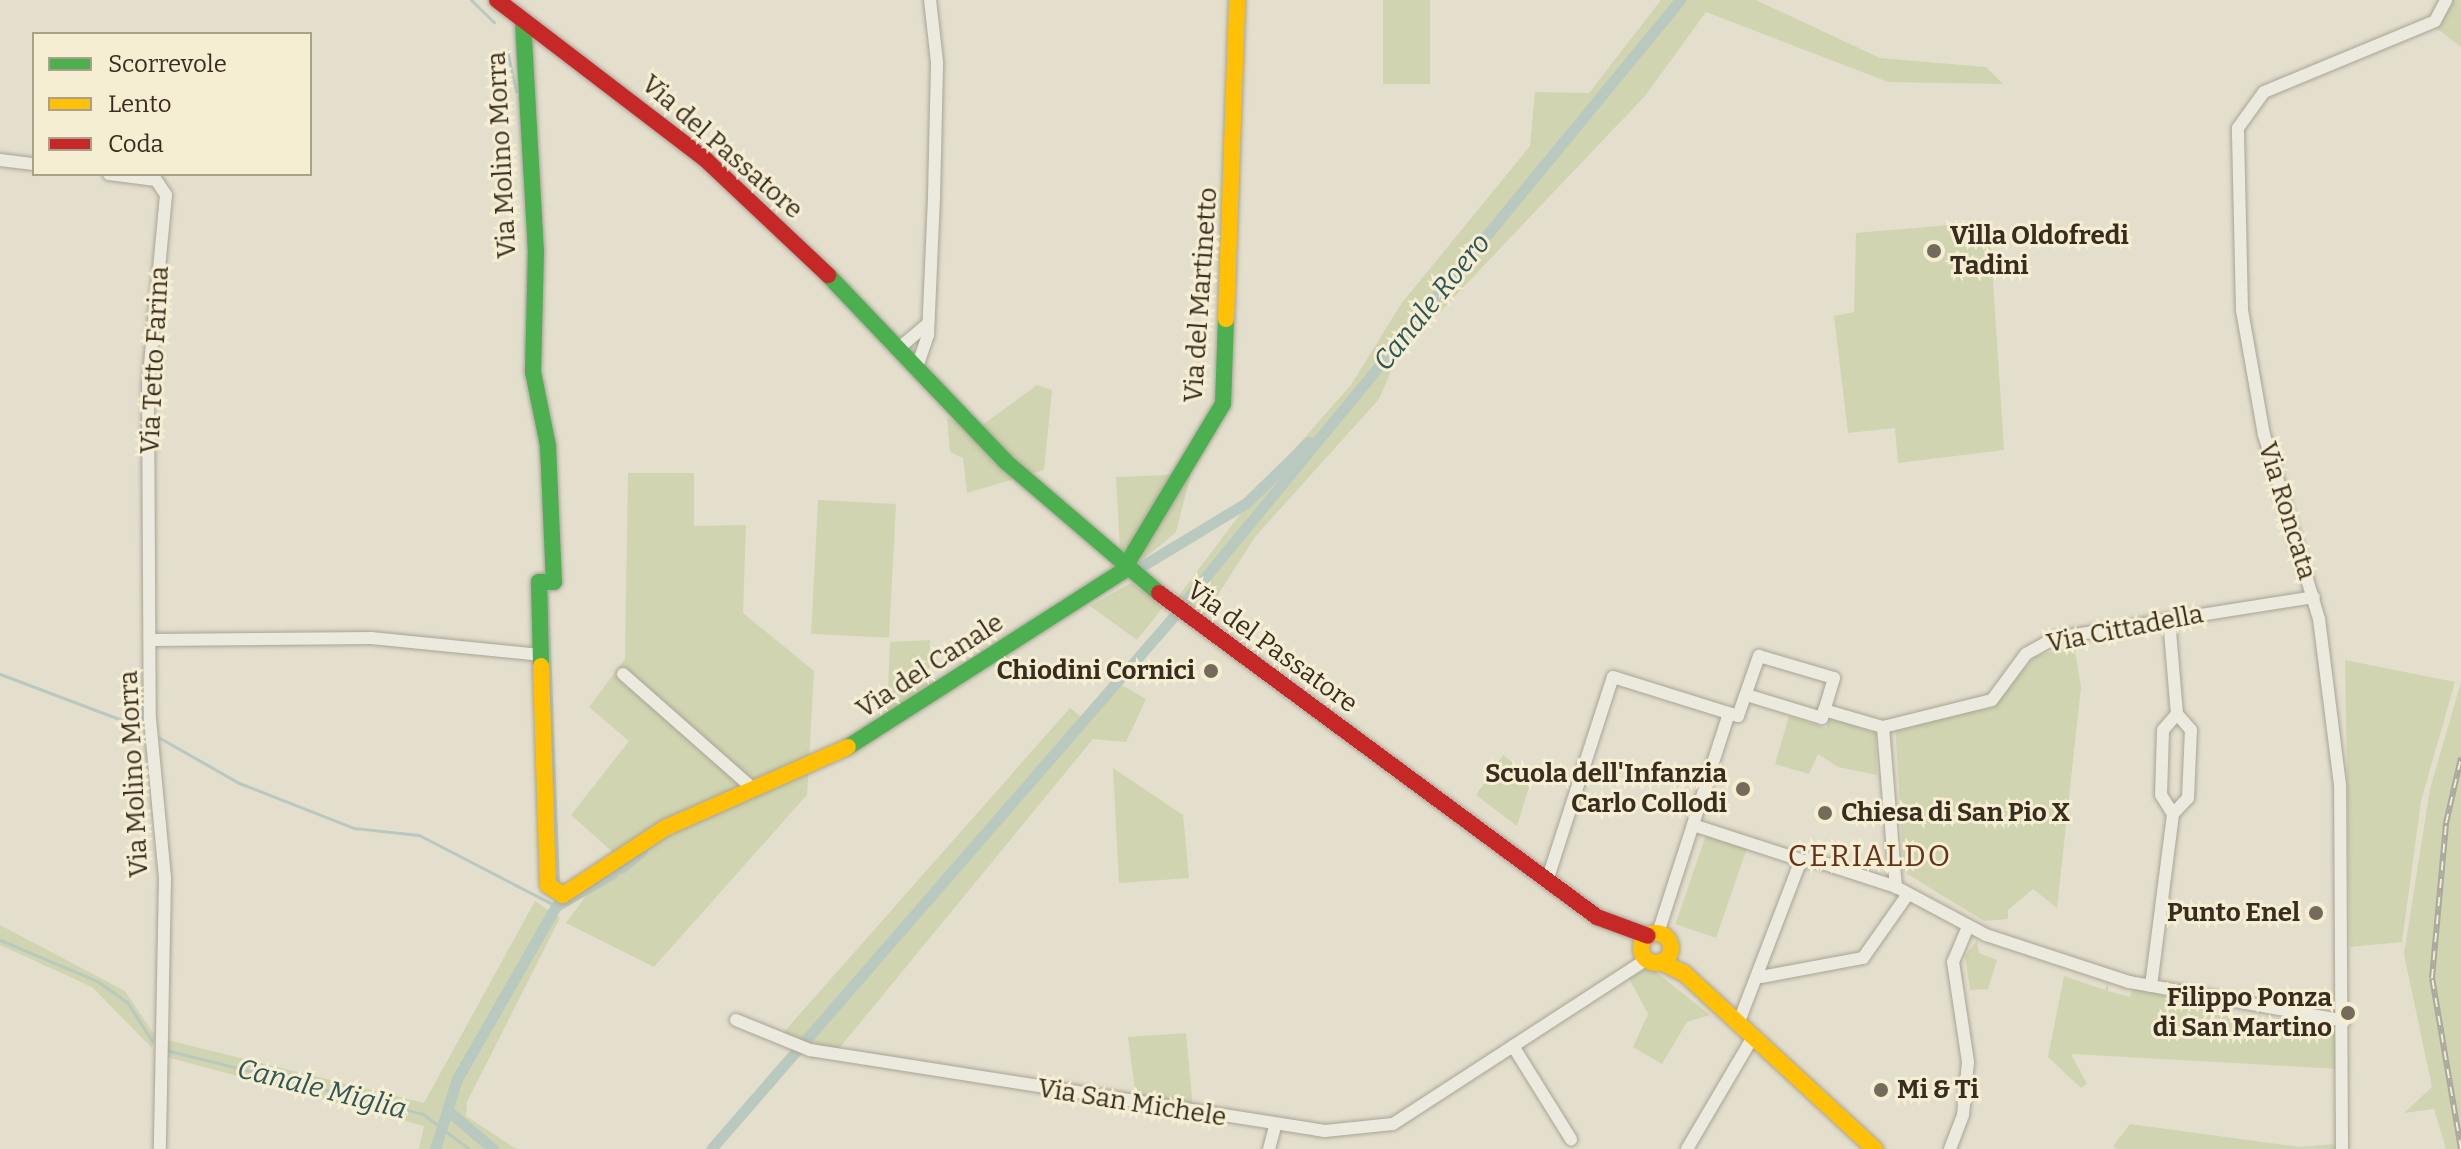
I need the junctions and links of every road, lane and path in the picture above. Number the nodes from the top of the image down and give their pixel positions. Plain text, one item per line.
1 (497, 0) edge
2 (930, 0) edge
3 (1237, 0) edge
4 (2446, 0) edge
5 (523, 21) junction
6 (0, 160) edge
7 (32, 164) edge
8 (117, 176) edge
9 (928, 323) junction
10 (899, 348) junction
11 (917, 367) junction
12 (1125, 567) junction
13 (2314, 597) junction
14 (2169, 619) junction
15 (152, 640) junction
16 (540, 655) junction
17 (623, 674) dead end
18 (1747, 695) junction
19 (1824, 710) junction
20 (1729, 713) junction
21 (2177, 714) junction
22 (1883, 727) junction
23 (750, 786) junction
24 (2173, 814) junction
25 (1693, 825) junction
26 (1804, 861) junction
27 (1547, 881) junction
28 (1896, 887) junction
29 (566, 894) joint
30 (1908, 894) junction
31 (1968, 927) junction
32 (1655, 948) junction
33 (1761, 977) junction
34 (2151, 986) junction
35 (736, 1020) dead end
36 (2345, 1021) junction
37 (1738, 1024) junction
38 (1753, 1037) junction
39 (1513, 1046) junction
40 (1275, 1126) junction
41 (1571, 1139) dead end
42 (160, 1149) edge
43 (1269, 1149) edge
44 (1687, 1149) edge
45 (1875, 1149) edge
46 (1950, 1149) edge
47 (2342, 1149) edge

1 - 5 street, Via del Passatore
2 - 9 street
3 - 12 street, Via del Martinetto
4 - 13 street, Via Roncata
5 - 10 street, Via del Passatore
5 - 16 street, Via Molino Morra
6 - 7 street
8 - 15 street, Via Tetto Farina
9 - 10 street
9 - 11 street
10 - 11 street, Via del Passatore
11 - 12 street, Via del Passatore
12 - 23 street, Via del Canale
12 - 27 street, Via del Passatore
13 - 14 street, Via Cittadella
13 - 36 street, Via Roncata
14 - 21 street
14 - 22 street, Via Cittadella
15 - 16 street, Via Molino Morra
15 - 42 street, Via Molino Morra
16 - 29 street, Via Molino Morra
17 - 23 street
18 - 19 street, Via Cittadella
18 - 19 street
18 - 20 street
19 - 22 street, Via Cittadella
20 - 25 street
20 - 27 street
21 - 24 street
21 - 24 street
22 - 28 street
23 - 29 street, Via del Canale
24 - 34 street
25 - 26 street
25 - 32 street
26 - 28 street
26 - 33 street
27 - 32 street, Via del Passatore
28 - 30 street
30 - 31 street
30 - 33 street
31 - 34 street
31 - 46 street
32 - 37 street, Via del Passatore
32 - 39 street, Via San Michele
33 - 37 street
34 - 36 street
35 - 40 street, Via San Michele
36 - 47 street, Via Roncata
37 - 38 street, Via del Passatore
38 - 44 street
38 - 45 street, Via del Passatore
39 - 40 street, Via San Michele
39 - 41 street
40 - 43 street

